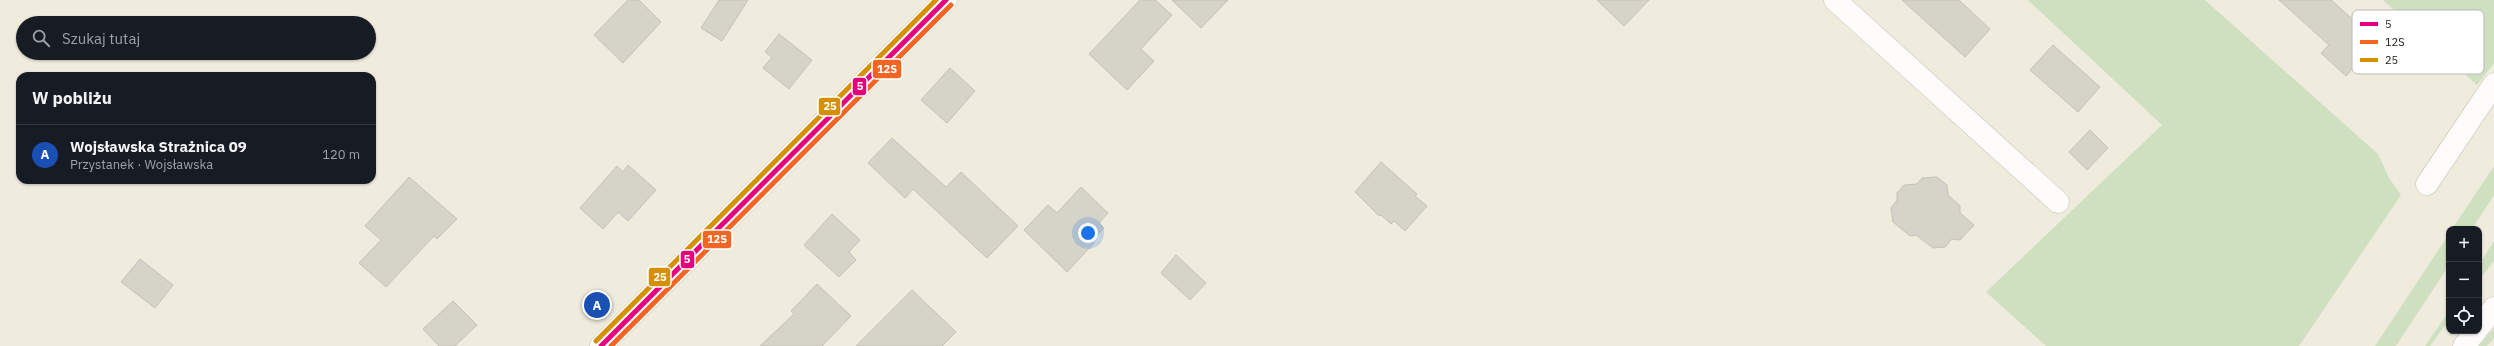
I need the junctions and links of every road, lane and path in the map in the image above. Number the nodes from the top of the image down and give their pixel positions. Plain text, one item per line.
1 (946, 0) edge
2 (1834, 0) edge
3 (2494, 84) edge
4 (2427, 184) dead end
5 (2058, 202) dead end
6 (2494, 308) edge
7 (2482, 323) edge
8 (2474, 334) edge
9 (601, 346) edge
10 (2464, 346) edge

1 - 9 street
2 - 5 street
3 - 4 street
6 - 7 street
8 - 10 street

